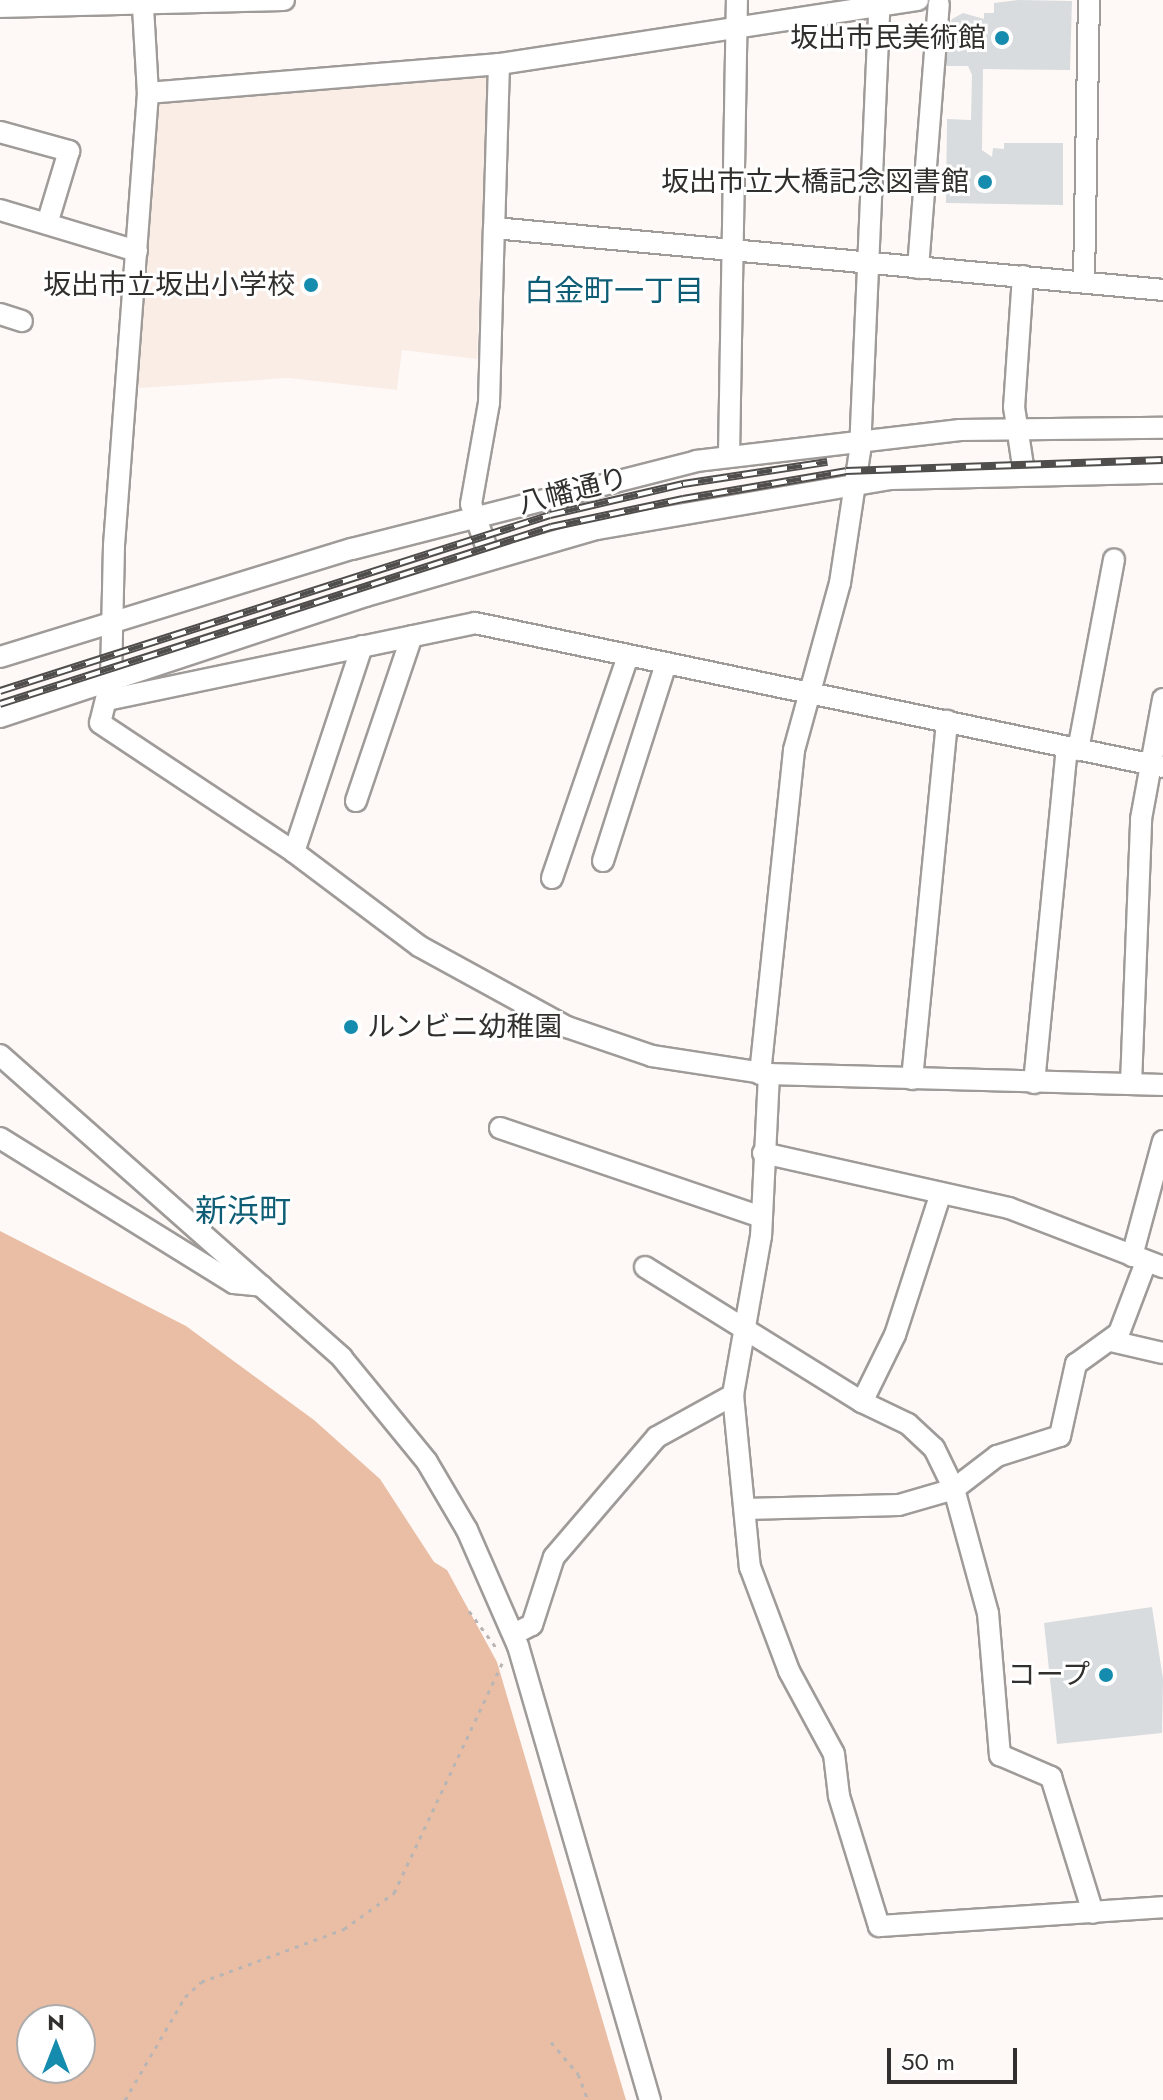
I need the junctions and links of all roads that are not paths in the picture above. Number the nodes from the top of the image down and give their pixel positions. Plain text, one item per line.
1 (284, 0) edge
2 (737, 0) edge
3 (918, 0) edge
4 (961, 0) edge
5 (1089, 0) edge
6 (934, 2) edge
7 (881, 3) edge
8 (114, 4) edge
9 (0, 7) edge
10 (143, 7) junction
11 (737, 26) junction
12 (499, 64) junction
13 (148, 93) junction
14 (0, 132) edge
15 (0, 210) edge
16 (47, 224) junction
17 (494, 228) junction
18 (137, 251) junction
19 (734, 252) junction
20 (865, 264) junction
21 (918, 268) junction
22 (1023, 276) junction
23 (1084, 282) junction
24 (1163, 288) edge
25 (0, 314) edge
26 (22, 321) dead end
27 (1017, 427) junction
28 (1163, 428) edge
29 (859, 438) junction
30 (729, 455) junction
31 (1024, 472) junction
32 (1163, 473) edge
33 (857, 483) junction
34 (475, 516) junction
35 (490, 557) junction
36 (1114, 559) dead end
37 (114, 622) junction
38 (412, 636) junction
39 (362, 646) junction
40 (628, 656) junction
41 (0, 657) edge
42 (666, 664) junction
43 (109, 689) junction
44 (810, 696) junction
45 (1163, 699) edge
46 (0, 717) edge
47 (947, 721) junction
48 (1073, 749) junction
49 (1156, 765) edge
50 (356, 801) dead end
51 (294, 852) junction
52 (603, 861) dead end
53 (552, 878) dead end
54 (0, 1055) edge
55 (764, 1074) junction
56 (912, 1079) junction
57 (1034, 1083) junction
58 (1131, 1084) junction
59 (1163, 1086) edge
60 (500, 1128) dead end
61 (0, 1138) edge
62 (1163, 1141) edge
63 (763, 1153) junction
64 (941, 1193) junction
65 (758, 1216) junction
66 (1147, 1262) edge
67 (645, 1267) dead end
68 (262, 1286) junction
69 (744, 1332) junction
70 (1111, 1341) junction
71 (1163, 1353) edge
72 (733, 1395) junction
73 (862, 1402) junction
74 (954, 1489) junction
75 (745, 1509) junction
76 (514, 1634) junction
77 (1163, 1907) edge
78 (1093, 1913) junction
79 (650, 2100) edge

1 - 10 street
2 - 11 street
3 - 7 street
4 - 6 street
5 - 23 street
6 - 21 street
7 - 11 street
7 - 20 street
8 - 9 street
8 - 10 street
10 - 13 street
11 - 12 street
11 - 19 street
12 - 13 street
12 - 17 street
13 - 18 street
14 - 16 street
15 - 16 street
16 - 18 street
17 - 19 street
17 - 34 street
18 - 37 street
19 - 20 street
19 - 30 street
20 - 21 street
20 - 29 street
21 - 22 street
22 - 23 street
22 - 27 street
23 - 24 street
25 - 26 street
27 - 28 street, 八幡通り
27 - 29 street, 八幡通り
27 - 31 street
29 - 30 street, 八幡通り
29 - 33 street
30 - 34 street, 八幡通り
31 - 32 street
31 - 33 street
33 - 35 street
33 - 44 street
34 - 35 street
34 - 37 street, 八幡通り
35 - 43 street
36 - 48 street
37 - 41 street, 八幡通り
37 - 43 street
38 - 39 street
38 - 40 street
38 - 50 street
39 - 43 street
39 - 51 street
40 - 42 street
40 - 53 street
42 - 44 street
42 - 52 street
43 - 46 street
43 - 51 street
44 - 47 street
44 - 55 street
45 - 49 street
47 - 48 street
47 - 56 street
48 - 49 street
48 - 57 street
49 - 58 street
51 - 55 street
54 - 68 street
55 - 56 street
55 - 63 street
56 - 57 street
57 - 58 street
58 - 59 street
60 - 65 street
61 - 68 street
62 - 66 street
63 - 64 street
63 - 65 street
64 - 66 street
64 - 73 street
65 - 69 street
66 - 70 street
67 - 69 street
68 - 76 street
69 - 72 street
69 - 73 street
70 - 71 street
70 - 74 street
72 - 75 street
72 - 76 street
73 - 74 street
74 - 75 street
74 - 78 street
75 - 78 street
76 - 79 street
77 - 78 street

